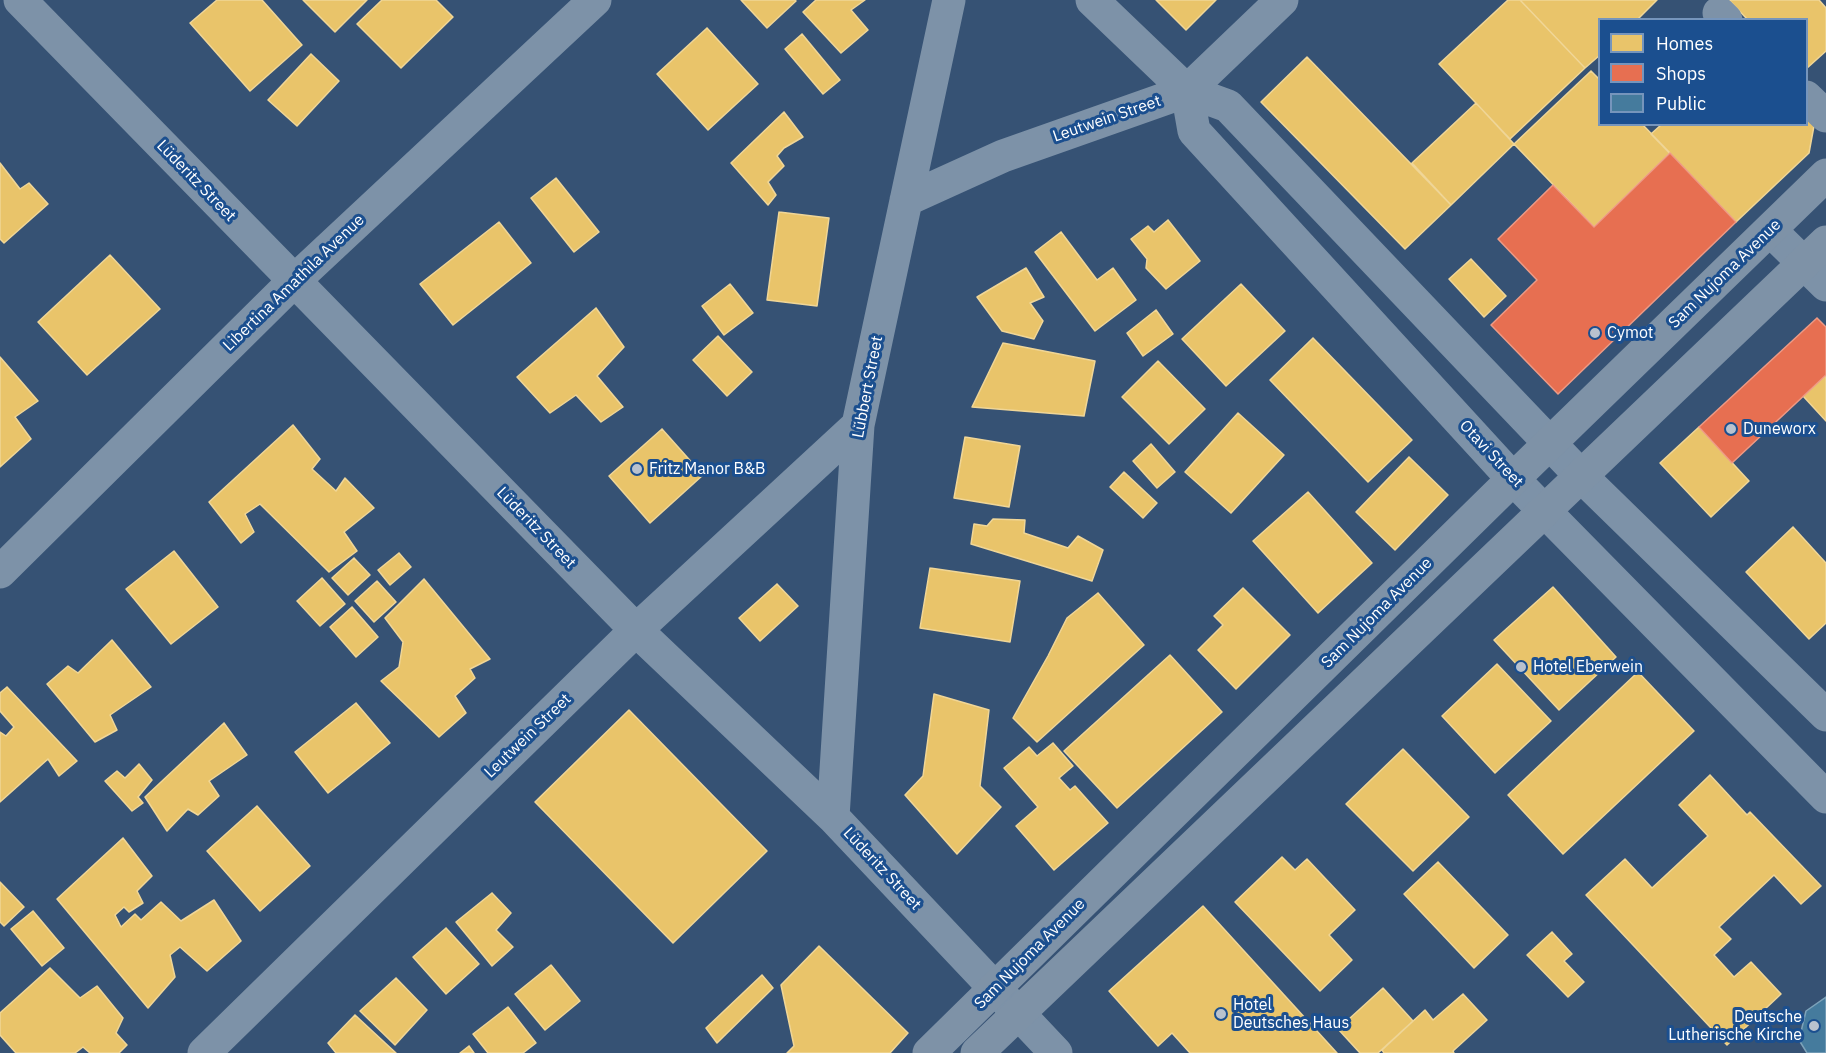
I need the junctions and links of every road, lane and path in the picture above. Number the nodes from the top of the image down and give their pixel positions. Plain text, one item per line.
1 (20, 0) edge
2 (595, 0) edge
3 (949, 0) edge
4 (1092, 0) edge
5 (1282, 0) edge
6 (1187, 91) junction
7 (1808, 99) edge
8 (1826, 116) edge
9 (1826, 175) edge
10 (906, 200) junction
11 (1770, 230) junction
12 (1819, 263) edge
13 (294, 281) junction
14 (858, 425) junction
15 (1550, 444) junction
16 (1581, 476) junction
17 (1513, 479) junction
18 (1545, 511) junction
19 (0, 572) edge
20 (636, 630) junction
21 (1826, 715) edge
22 (1826, 797) edge
23 (832, 817) junction
24 (995, 988) junction
25 (1018, 1014) junction
26 (204, 1053) edge
27 (929, 1053) edge
28 (977, 1053) edge
29 (1056, 1053) edge

1 - 13 street, Lüderitz Street
2 - 13 street, Libertina Amathila Avenue
3 - 10 street, Lübbert Street
4 - 6 street
5 - 6 street, Leutwein Street
6 - 10 street, Leutwein Street
6 - 15 street
6 - 17 street, Otavi Street
7 - 8 street
9 - 11 highway, Sam Nujoma Avenue
10 - 14 street, Lübbert Street
11 - 12 street
11 - 15 highway, Sam Nujoma Avenue
12 - 16 highway, Sam Nujoma Avenue
13 - 19 street, Libertina Amathila Avenue
13 - 20 street, Lüderitz Street
14 - 20 street, Leutwein Street
14 - 23 street, Lübbert Street
15 - 16 street
15 - 17 highway, Sam Nujoma Avenue
16 - 18 highway, Sam Nujoma Avenue
16 - 21 street
17 - 18 street, Otavi Street
17 - 24 highway, Sam Nujoma Avenue
18 - 22 street, Otavi Street
18 - 25 highway, Sam Nujoma Avenue
20 - 23 street, Lüderitz Street
20 - 26 street, Leutwein Street
23 - 24 street, Lüderitz Street
24 - 25 street, Lüderitz Street
24 - 27 highway, Sam Nujoma Avenue
25 - 28 highway, Sam Nujoma Avenue
25 - 29 street, Lüderitz Street

